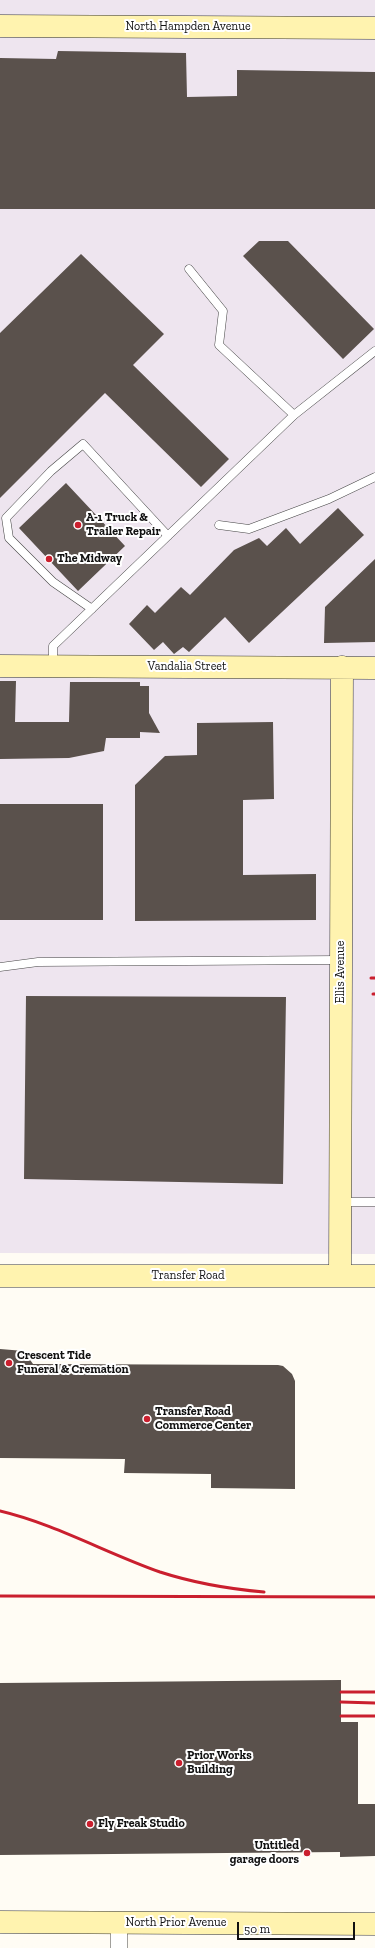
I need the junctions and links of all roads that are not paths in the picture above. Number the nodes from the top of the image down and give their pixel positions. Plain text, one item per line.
1 (0, 26) edge
2 (375, 28) edge
3 (189, 269) dead end
4 (375, 351) edge
5 (294, 415) junction
6 (375, 477) edge
7 (6, 518) junction
8 (219, 525) dead end
9 (0, 528) edge
10 (168, 536) junction
11 (92, 608) junction
12 (0, 666) edge
13 (53, 667) junction
14 (342, 667) junction
15 (375, 668) edge
16 (341, 960) junction
17 (0, 967) edge
18 (340, 1202) junction
19 (375, 1202) edge
20 (0, 1276) edge
21 (340, 1276) junction
22 (375, 1276) edge
23 (0, 1922) edge
24 (119, 1922) junction
25 (375, 1924) edge
26 (119, 1948) edge

1 - 2 street, North Hampden Avenue
3 - 5 lane
4 - 5 lane
5 - 10 lane
6 - 8 lane
7 - 9 lane
7 - 10 lane
7 - 11 lane
10 - 11 lane
11 - 13 lane
12 - 13 street, Vandalia Street
13 - 14 street, Vandalia Street
14 - 15 street, Vandalia Street
14 - 16 street, Ellis Avenue
16 - 17 lane
16 - 18 street, Ellis Avenue
18 - 19 lane
18 - 21 street, Ellis Avenue
20 - 21 street, Transfer Road
21 - 22 street, Transfer Road
23 - 24 street, North Prior Avenue
24 - 25 street, North Prior Avenue
24 - 26 street

